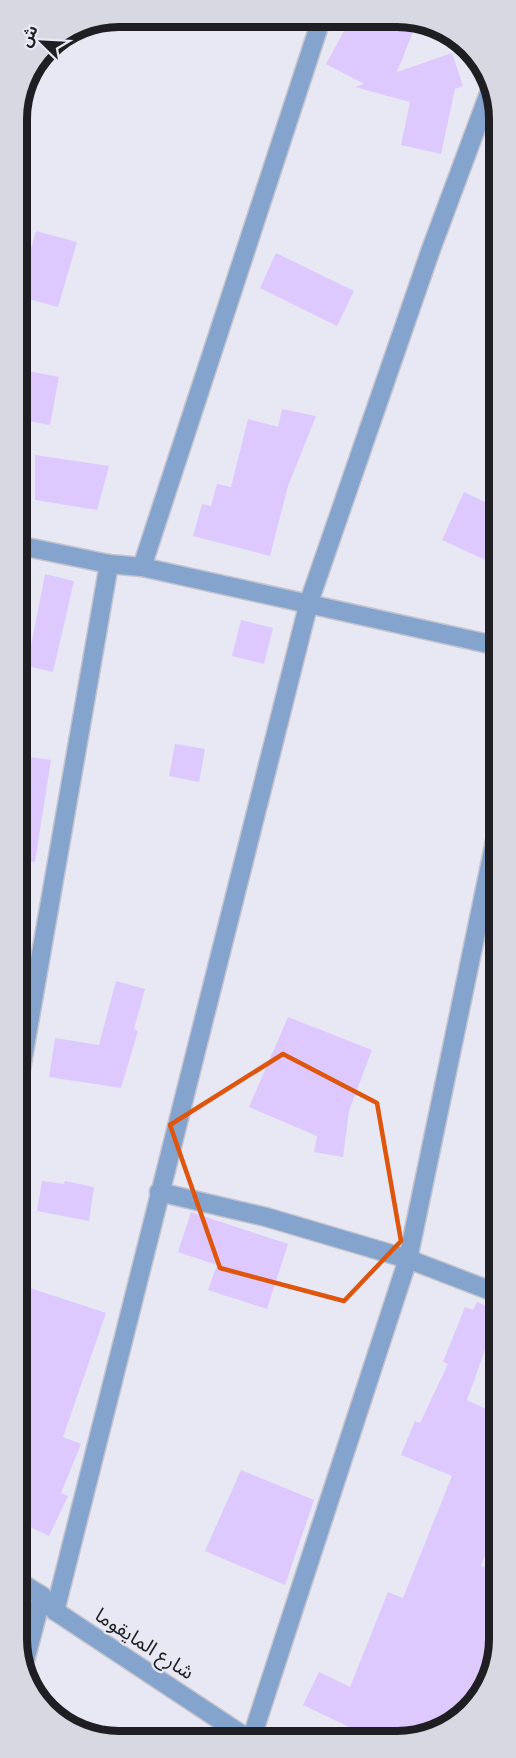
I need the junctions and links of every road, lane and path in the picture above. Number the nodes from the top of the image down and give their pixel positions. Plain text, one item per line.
1 (319, 27) edge
2 (487, 101) edge
3 (27, 547) edge
4 (109, 564) junction
5 (141, 567) junction
6 (309, 602) junction
7 (489, 644) edge
8 (489, 870) edge
9 (27, 1034) edge
10 (159, 1192) junction
11 (408, 1259) junction
12 (489, 1290) edge
13 (27, 1587) edge
14 (42, 1596) junction
15 (55, 1611) junction
16 (28, 1649) edge
17 (236, 1731) edge
18 (253, 1731) edge

1 - 5 street
2 - 6 street
3 - 4 street
4 - 5 street
4 - 9 street
5 - 6 street
6 - 7 street
6 - 10 street
8 - 11 street
10 - 11 street
10 - 15 street
11 - 12 street
11 - 18 street
13 - 14 street, شارع المايقوما
14 - 15 street, شارع المايقوما
14 - 16 street
15 - 17 street, شارع المايقوما

